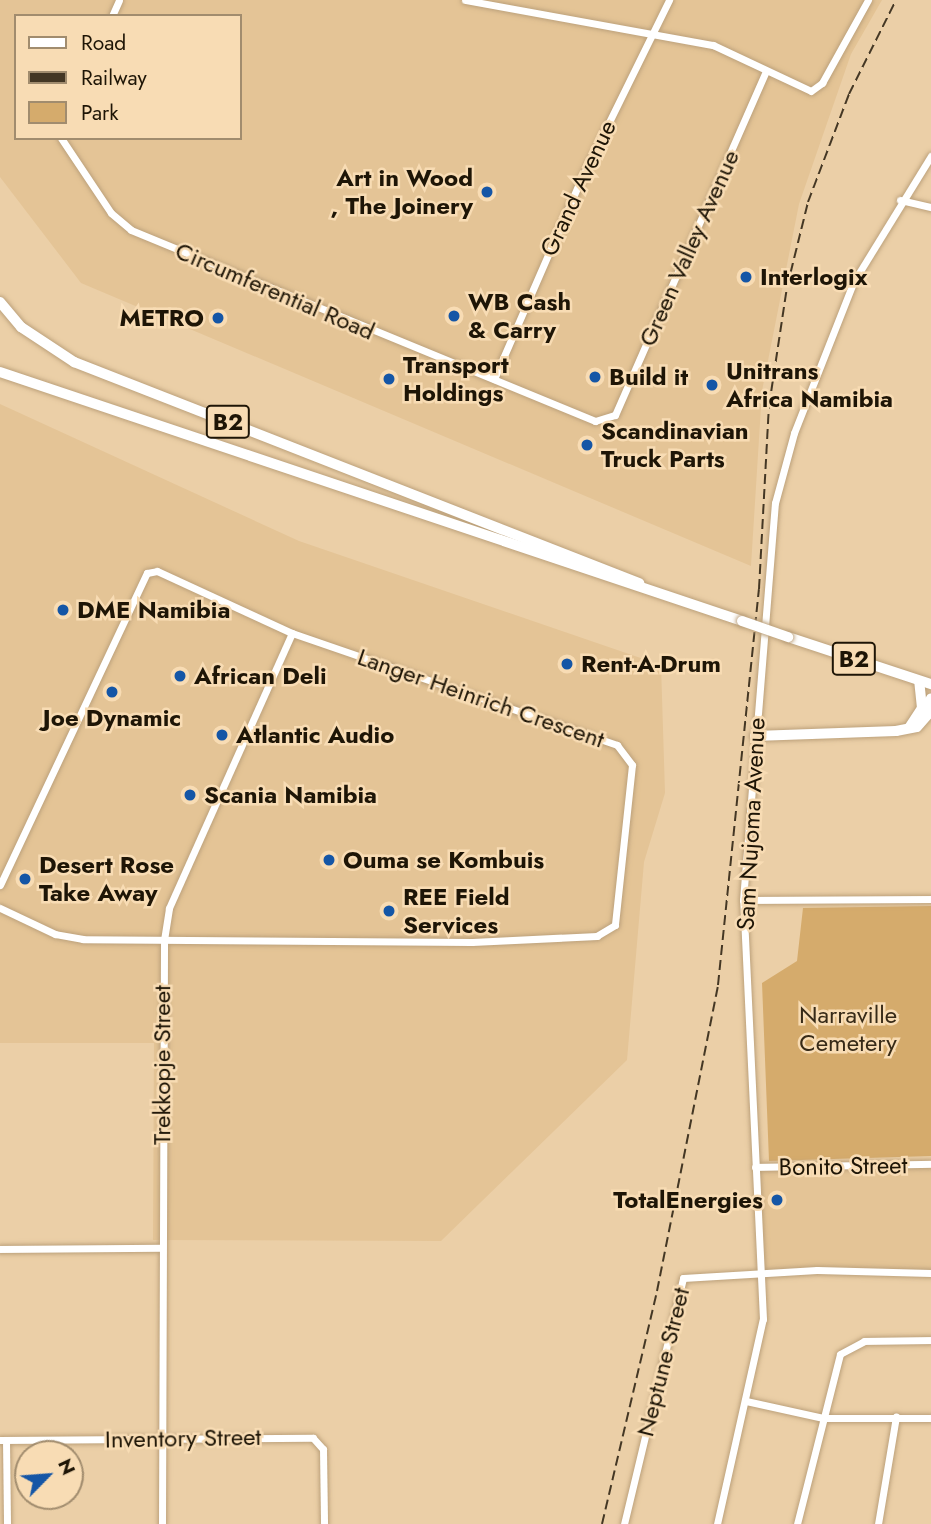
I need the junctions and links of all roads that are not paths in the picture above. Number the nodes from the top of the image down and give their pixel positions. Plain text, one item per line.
1 (465, 0) edge
2 (669, 0) edge
3 (869, 0) edge
4 (651, 35) junction
5 (766, 71) junction
6 (62, 140) edge
7 (931, 156) edge
8 (900, 200) junction
9 (931, 207) edge
10 (0, 302) edge
11 (0, 372) edge
12 (494, 379) junction
13 (606, 419) joint
14 (658, 593) junction
15 (292, 633) junction
16 (919, 681) junction
17 (931, 684) edge
18 (931, 698) edge
19 (931, 711) edge
20 (908, 729) junction
21 (755, 736) junction
22 (0, 885) edge
23 (931, 899) edge
24 (743, 900) junction
25 (0, 908) edge
26 (164, 940) junction
27 (931, 1164) edge
28 (755, 1167) junction
29 (160, 1248) junction
30 (0, 1249) edge
31 (763, 1273) junction
32 (931, 1273) edge
33 (931, 1340) edge
34 (746, 1401) junction
35 (896, 1417) junction
36 (823, 1418) junction
37 (931, 1418) edge
38 (160, 1438) junction
39 (3, 1440) edge
40 (7, 1524) edge
41 (162, 1524) edge
42 (324, 1524) edge
43 (624, 1524) edge
44 (717, 1524) edge
45 (797, 1524) edge
46 (878, 1524) edge

1 - 4 street
2 - 4 street, Grand Avenue
3 - 5 street
4 - 5 street
4 - 12 street, Grand Avenue
5 - 13 street, Green Valley Avenue
6 - 12 street, Circumferential Road
7 - 8 street, Sam Nujoma Avenue
8 - 9 street
8 - 21 street, Sam Nujoma Avenue
10 - 14 highway, B2
11 - 14 highway, B2
12 - 13 street, Circumferential Road
14 - 16 highway, B2, bridge
15 - 22 street, Langer Heinrich Crescent
15 - 26 street, Trekkopje Street
15 - 26 street, Langer Heinrich Crescent
16 - 17 highway, B2
16 - 20 highway
18 - 20 highway
19 - 20 highway
20 - 21 highway
21 - 24 street, Sam Nujoma Avenue
23 - 24 street
24 - 28 street, Sam Nujoma Avenue
25 - 26 street, Langer Heinrich Crescent
26 - 29 street, Trekkopje Street
27 - 28 street, Bonito Street
28 - 31 street, Sam Nujoma Avenue
29 - 30 street
29 - 38 street, Trekkopje Street
31 - 32 street, Neptune Street
31 - 34 street, Sam Nujoma Avenue
31 - 43 street, Neptune Street
33 - 36 street
34 - 36 street
34 - 44 street, Sam Nujoma Avenue
35 - 36 street
35 - 37 street
35 - 46 street
36 - 45 street
38 - 39 street, Inventory Street
38 - 41 street, Trekkopje Street
38 - 42 street, Inventory Street
39 - 40 street

